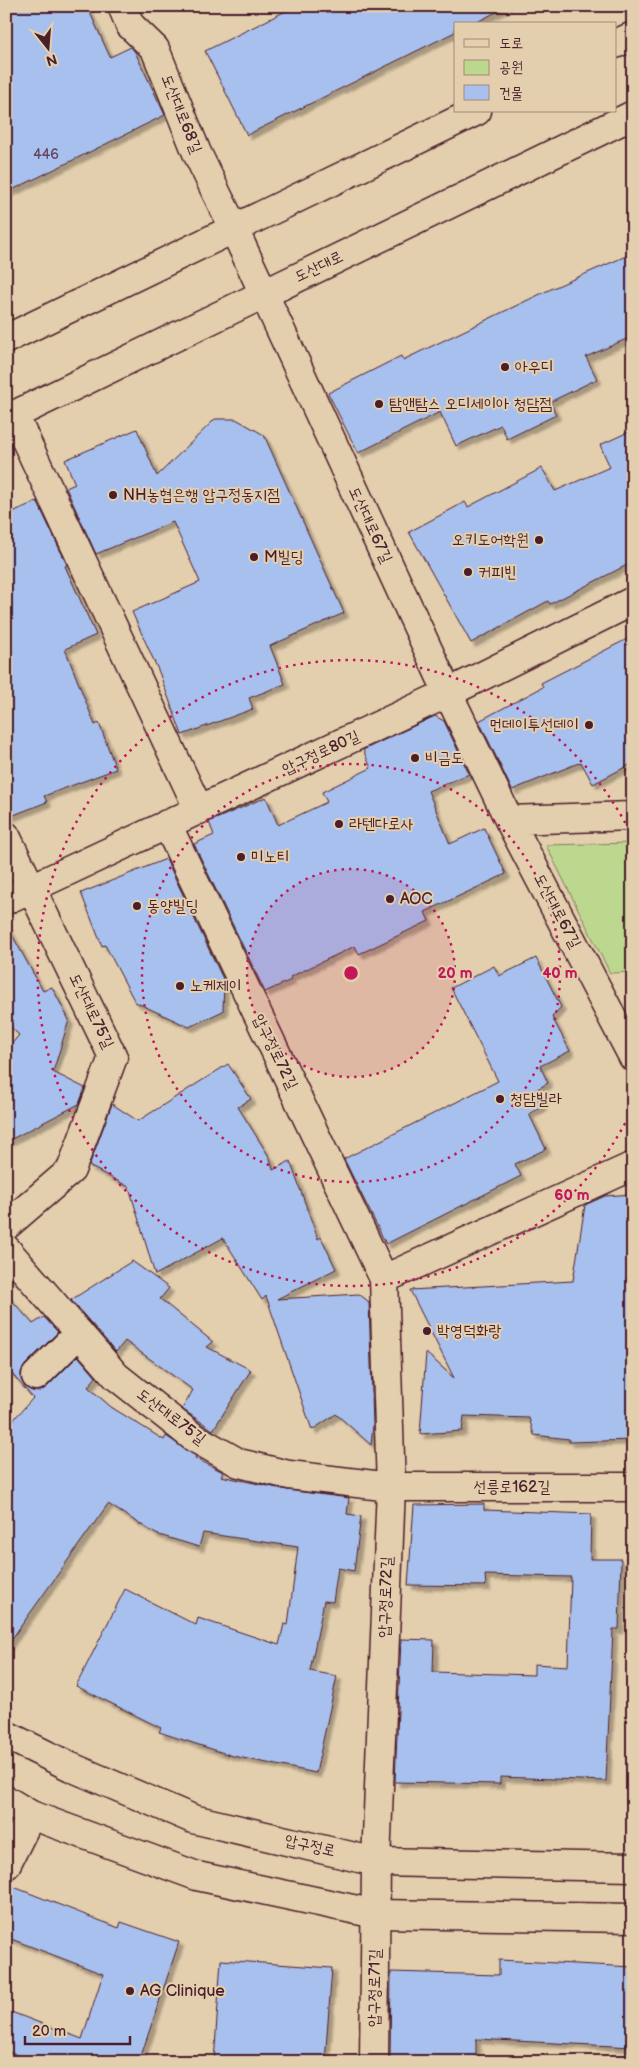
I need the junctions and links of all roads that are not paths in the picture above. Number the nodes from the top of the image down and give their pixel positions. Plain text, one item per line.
1 (122, 6) edge
2 (633, 36) edge
3 (616, 44) edge
4 (474, 112) edge
5 (633, 115) edge
6 (234, 229) junction
7 (263, 294) junction
8 (6, 339) edge
9 (10, 417) edge
10 (633, 601) edge
11 (448, 693) junction
12 (199, 810) junction
13 (633, 816) edge
14 (509, 820) junction
15 (167, 824) junction
16 (6, 836) edge
17 (32, 887) junction
18 (6, 900) edge
19 (633, 1056) edge
20 (633, 1166) edge
21 (6, 1226) edge
22 (6, 1249) edge
23 (384, 1279) junction
24 (79, 1333) junction
25 (36, 1376) dead end
26 (391, 1487) junction
27 (633, 1487) edge
28 (6, 1735) edge
29 (6, 1800) edge
30 (32, 1815) junction
31 (376, 1862) junction
32 (6, 1865) edge
33 (633, 1867) edge
34 (376, 1914) junction
35 (633, 1918) edge
36 (374, 2062) edge

1 - 6 street, 도산대로68길
2 - 3 street
4 - 6 street
5 - 7 street, 도산대로
6 - 7 street, 도산대로67길
6 - 8 street
7 - 9 street, 도산대로
7 - 11 street, 도산대로67길
9 - 12 street
10 - 11 street, 압구정로80길
11 - 12 street, 압구정로80길
11 - 14 street, 도산대로67길
12 - 15 street, 압구정로80길
13 - 14 street
14 - 19 street, 도산대로67길
15 - 17 street, 압구정로80길
15 - 23 street, 압구정로72길
16 - 17 street, 도산대로75길
17 - 18 street, 압구정로80길
17 - 21 street, 도산대로75길
20 - 23 street
22 - 24 street, 도산대로75길
23 - 26 street, 압구정로72길
24 - 25 street
24 - 26 street, 도산대로75길
26 - 27 street, 선릉로162길
26 - 31 street, 압구정로72길
28 - 31 street, 압구정로
29 - 30 street
30 - 32 street
30 - 34 street
31 - 33 street, 압구정로
31 - 34 street, 압구정로72길
34 - 35 street
34 - 36 street, 압구정로71길

